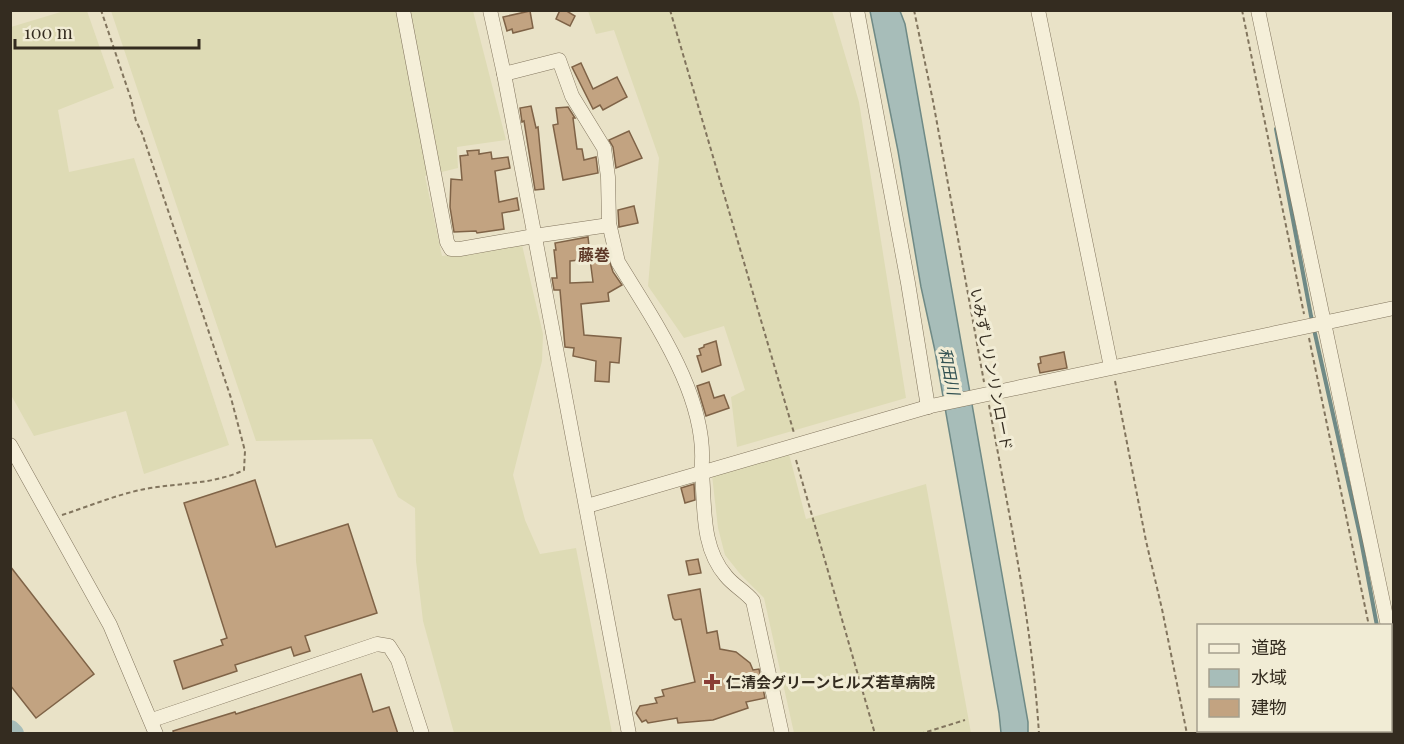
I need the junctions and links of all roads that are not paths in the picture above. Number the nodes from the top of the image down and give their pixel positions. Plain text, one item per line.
1 (404, 10) edge
2 (490, 10) edge
3 (857, 10) edge
4 (1038, 10) edge
5 (1258, 10) edge
6 (504, 74) junction
7 (609, 225) junction
8 (534, 236) junction
9 (1394, 308) edge
10 (1323, 322) junction
11 (1112, 366) junction
12 (929, 406) junction
13 (10, 445) edge
14 (702, 472) junction
15 (587, 506) junction
16 (1388, 624) edge
17 (152, 720) junction
18 (156, 734) edge
19 (422, 734) edge
20 (629, 734) edge
21 (782, 734) edge

1 - 8 street
2 - 6 street
3 - 12 street
4 - 11 street
5 - 10 street
6 - 7 street
6 - 8 street
7 - 8 street
7 - 14 street
8 - 15 street
9 - 10 street
10 - 11 street
10 - 16 street
11 - 12 street
12 - 14 street
13 - 17 street
14 - 15 street
14 - 21 street
15 - 20 street
17 - 18 street
17 - 19 street

